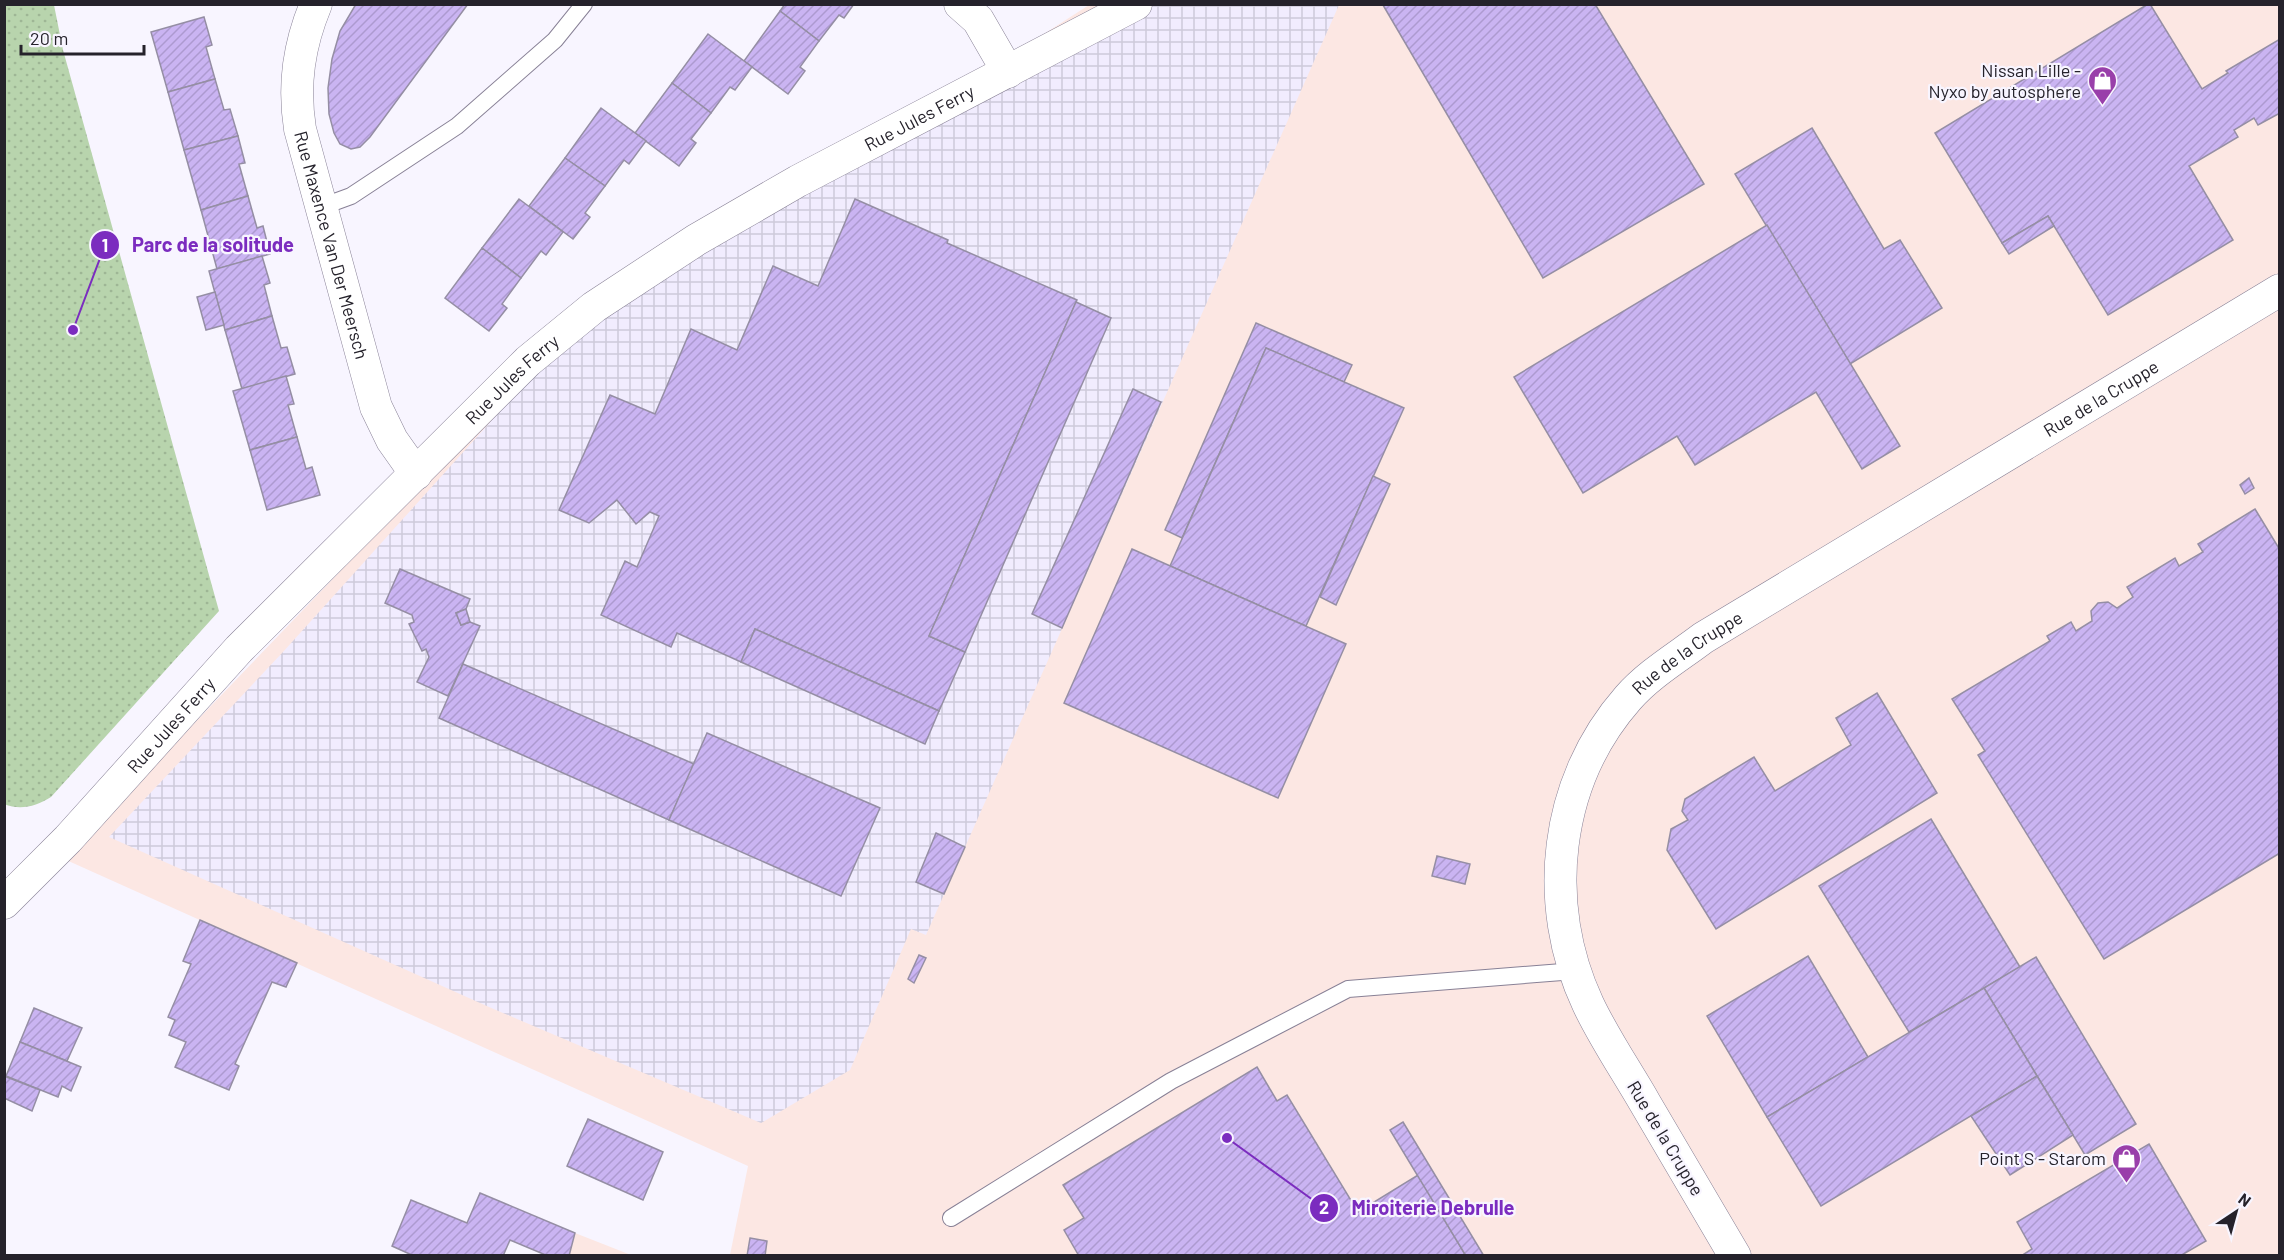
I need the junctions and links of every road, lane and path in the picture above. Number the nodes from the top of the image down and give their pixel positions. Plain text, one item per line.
1 (316, 4) edge
2 (584, 4) edge
3 (960, 4) edge
4 (1136, 4) edge
5 (1008, 72) junction
6 (321, 207) junction
7 (2280, 290) edge
8 (416, 474) junction
9 (10, 884) edge
10 (1575, 971) junction
11 (951, 1218) dead end
12 (1736, 1256) edge

1 - 6 street, Rue Maxence Van Der Meersch
2 - 6 lane
3 - 5 street
4 - 5 street, Rue Jules Ferry
5 - 8 street, Rue Jules Ferry
6 - 8 street, Rue Maxence Van Der Meersch
7 - 10 street, Rue de la Cruppe
8 - 9 street, Rue Jules Ferry
10 - 11 lane
10 - 12 street, Rue de la Cruppe

